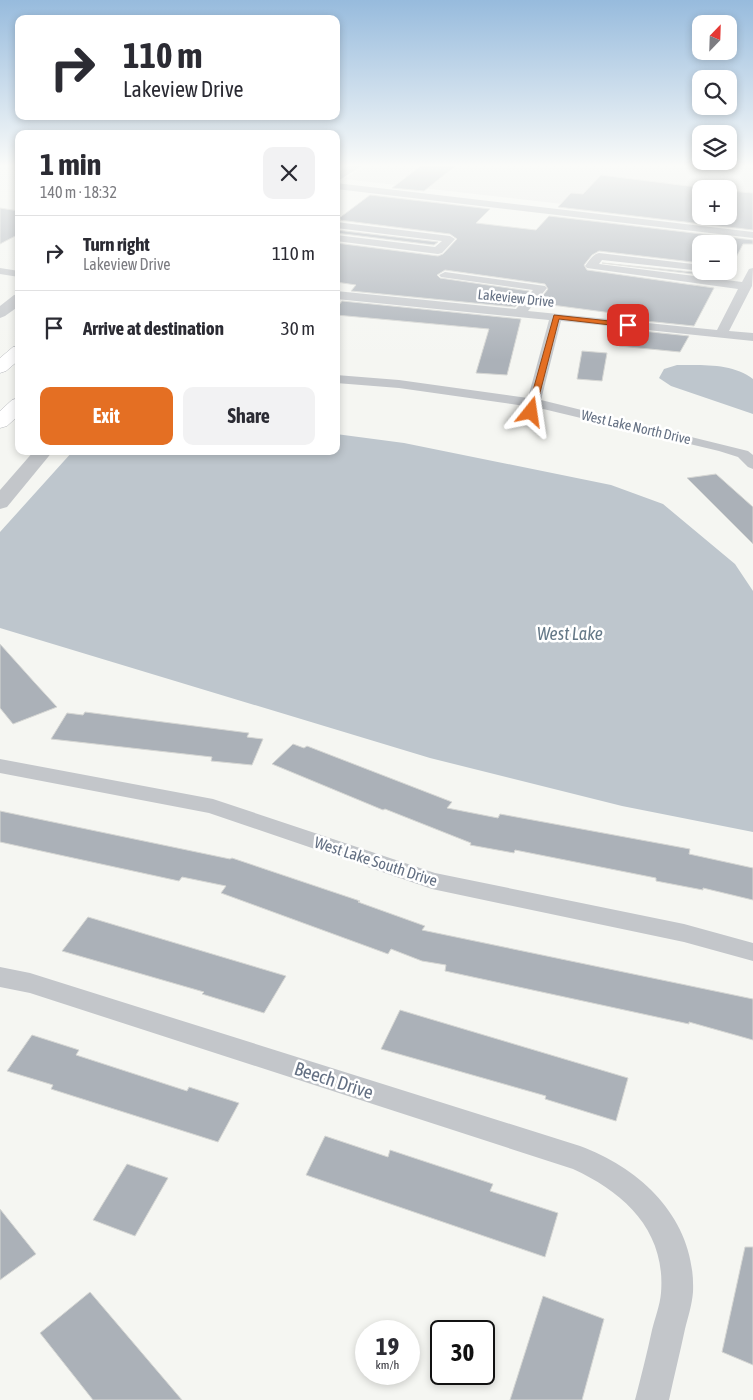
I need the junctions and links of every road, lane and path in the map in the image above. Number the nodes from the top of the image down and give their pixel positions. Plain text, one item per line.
1 (371, 229) edge
2 (704, 229) edge
3 (753, 235) edge
4 (340, 239) edge
5 (692, 267) edge
6 (0, 271) edge
7 (692, 272) edge
8 (15, 273) edge
9 (445, 275) dead end
10 (748, 276) edge
11 (340, 295) edge
12 (15, 301) edge
13 (0, 313) edge
14 (520, 313) junction
15 (556, 317) junction
16 (722, 335) junction
17 (753, 337) edge
18 (15, 354) edge
19 (0, 367) edge
20 (340, 379) edge
21 (340, 390) edge
22 (15, 408) edge
23 (532, 408) junction
24 (0, 422) edge
25 (41, 455) edge
26 (753, 465) edge
27 (0, 504) edge
28 (0, 766) edge
29 (753, 952) edge
30 (0, 976) edge
31 (652, 1400) edge

1 - 4 street
2 - 3 street
5 - 7 street
6 - 8 street
9 - 14 street
10 - 16 street
11 - 14 street, Lakeview Drive
12 - 13 street
14 - 15 street, Lakeview Drive
15 - 16 street, Lakeview Drive
15 - 23 street
16 - 17 street, Lakeview Drive
18 - 19 highway
20 - 23 street, West Lake North Drive
21 - 23 street, West Lake North Drive
22 - 24 highway
23 - 26 street, West Lake North Drive
25 - 27 street
28 - 29 street, West Lake South Drive
30 - 31 street, Beech Drive

